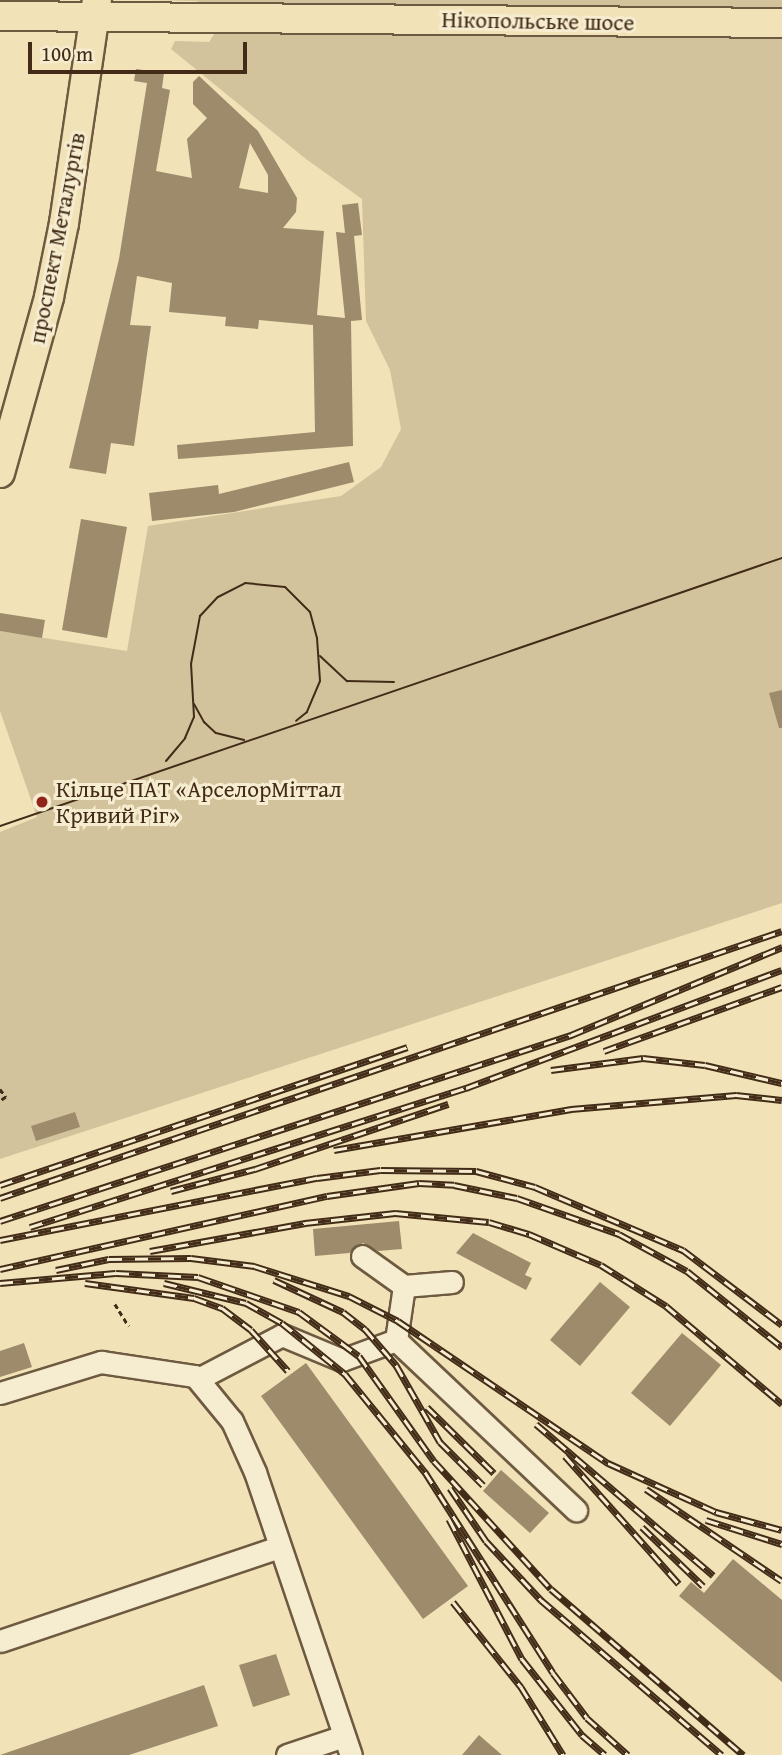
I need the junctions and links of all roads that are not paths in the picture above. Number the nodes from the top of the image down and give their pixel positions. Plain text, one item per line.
1 (95, 8) edge
2 (0, 16) edge
3 (782, 23) edge
4 (0, 472) edge
5 (362, 1256) dead end
6 (452, 1282) dead end
7 (404, 1286) junction
8 (396, 1340) junction
9 (198, 1380) junction
10 (0, 1393) edge
11 (576, 1510) dead end
12 (280, 1547) junction
13 (0, 1641) edge
14 (348, 1746) edge
15 (287, 1755) edge

1 - 2 main road, Нікопольське шосе
1 - 3 main road, Нікопольське шосе
1 - 4 main road, проспект Металургів
5 - 7 street
6 - 7 street
7 - 8 street
8 - 9 street
8 - 11 street
9 - 10 street
9 - 12 street
12 - 13 street
12 - 14 street
14 - 15 street

